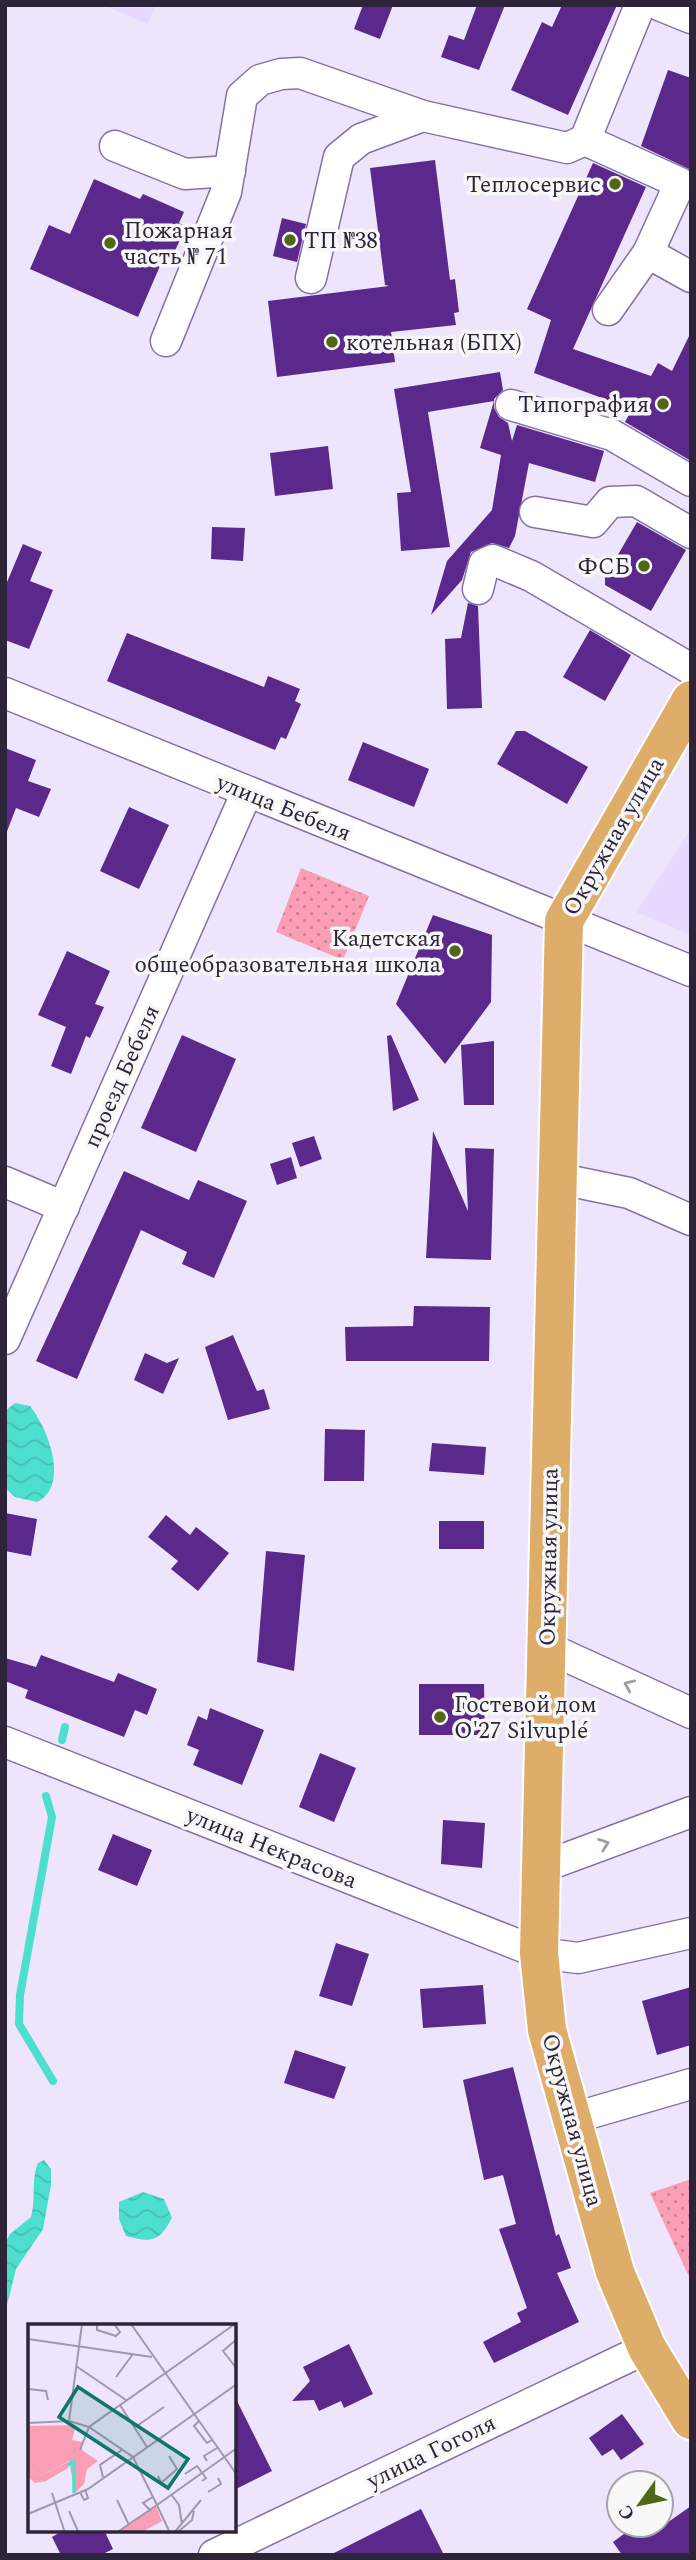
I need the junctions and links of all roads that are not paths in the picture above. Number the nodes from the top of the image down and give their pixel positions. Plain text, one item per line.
1 (640, 5) edge
2 (659, 5) edge
3 (691, 18) edge
4 (423, 116) junction
5 (585, 140) junction
6 (115, 145) dead end
7 (230, 170) junction
8 (648, 253) junction
9 (691, 277) edge
10 (311, 278) dead end
11 (608, 310) dead end
12 (166, 341) dead end
13 (511, 405) dead end
14 (691, 481) edge
15 (535, 512) dead end
16 (691, 533) edge
17 (478, 589) dead end
18 (691, 669) edge
19 (5, 693) edge
20 (691, 701) edge
21 (247, 792) junction
22 (564, 920) junction
23 (691, 971) edge
24 (556, 1178) junction
25 (5, 1182) edge
26 (64, 1207) junction
27 (691, 1220) edge
28 (5, 1339) edge
29 (546, 1647) junction
30 (691, 1713) edge
31 (5, 1742) edge
32 (691, 1812) edge
33 (541, 1868) junction
34 (691, 1933) edge
35 (539, 1953) junction
36 (691, 2084) edge
37 (570, 2119) junction
38 (647, 2347) junction
39 (691, 2420) edge
40 (214, 2555) edge

1 - 5 street
2 - 3 street
4 - 5 street
4 - 7 street
4 - 10 street
5 - 8 street
6 - 7 street
7 - 12 street
8 - 9 street
8 - 11 street
13 - 14 street
15 - 16 street
17 - 18 street
19 - 21 street, улица Бебеля
20 - 22 main road, Окружная улица
21 - 22 street, улица Бебеля
21 - 26 street, проезд Бебеля
22 - 23 street, улица Бебеля
22 - 24 main road, Окружная улица
24 - 27 street
24 - 29 main road, Окружная улица
25 - 26 street
26 - 28 street, проезд Бебеля
30 -> 29 street
29 - 33 main road, Окружная улица
31 - 35 street, улица Некрасова
33 -> 32 street
33 - 35 main road, Окружная улица
34 - 35 street, улица Некрасова
35 - 37 main road, Окружная улица
36 - 37 street
37 - 38 main road, Окружная улица
38 - 39 main road, Окружная улица
38 - 40 street, улица Гоголя

